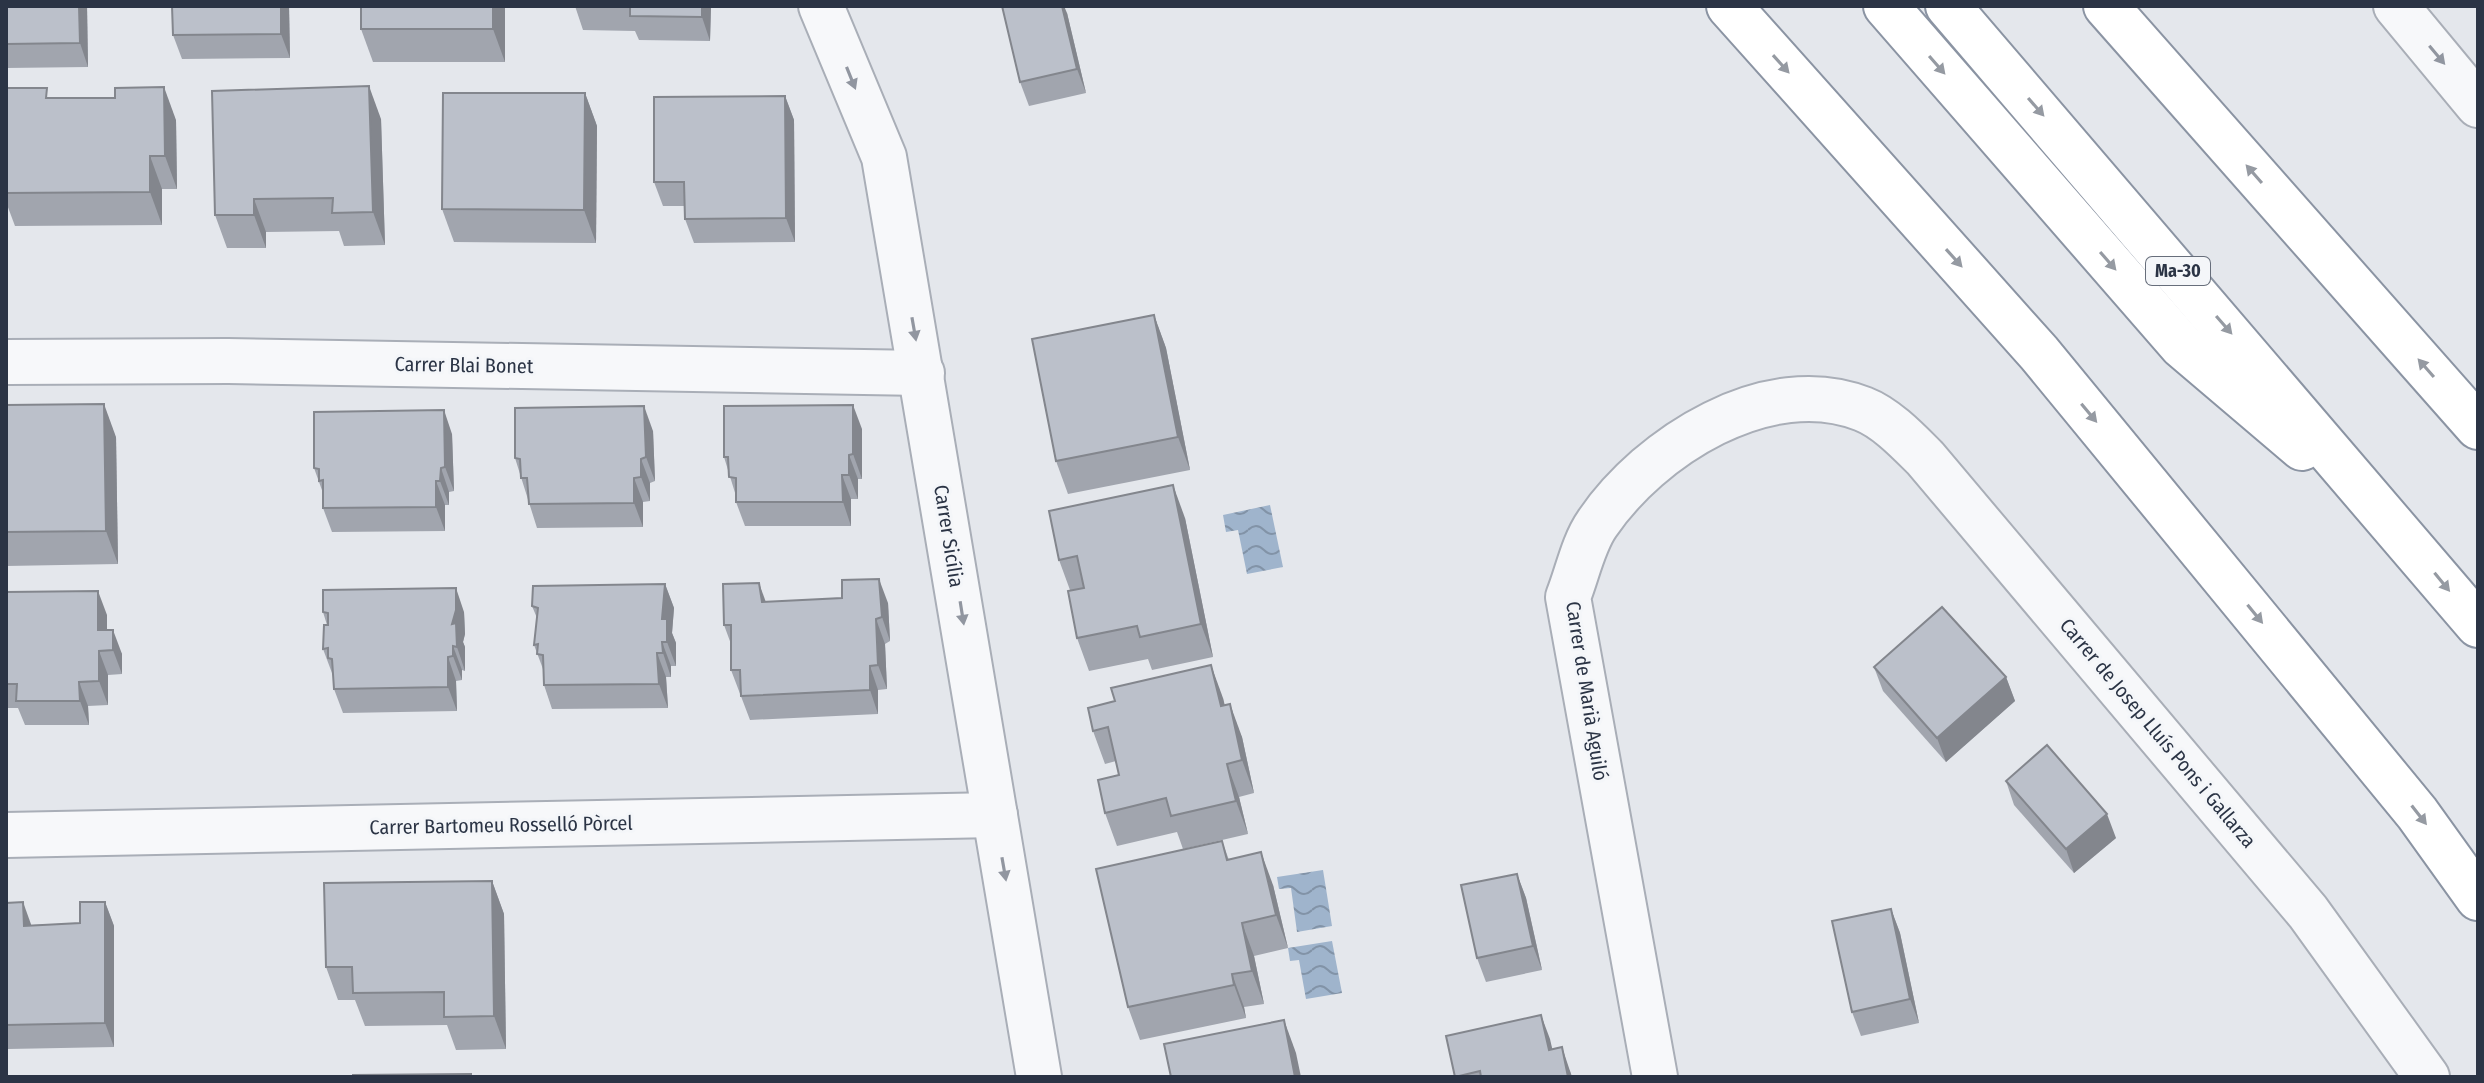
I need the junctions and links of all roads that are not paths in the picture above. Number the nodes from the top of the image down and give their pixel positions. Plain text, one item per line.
1 (821, 6) edge
2 (1729, 6) edge
3 (1886, 6) edge
4 (1948, 6) edge
5 (2106, 6) edge
6 (2396, 6) edge
7 (2478, 105) edge
8 (6, 362) edge
9 (922, 373) junction
10 (1865, 410) joint
11 (2478, 427) edge
12 (2407, 538) junction
13 (2478, 625) edge
14 (995, 815) junction
15 (6, 835) edge
16 (2478, 898) edge
17 (1039, 1077) edge
18 (1655, 1077) edge
19 (2427, 1077) edge

1 -> 9 street, Carrer Sicília
2 -> 16 highway
3 -> 12 highway
4 -> 12 highway, Ma-30
11 -> 5 highway
6 -> 7 street
8 - 9 street, Carrer Blai Bonet
9 -> 14 street, Carrer Sicília
10 - 18 street, Carrer de Marià Aguiló
10 - 19 street, Carrer de Josep Lluís Pons i Gallarza
12 -> 13 highway, Ma-30
14 - 15 street, Carrer Bartomeu Rosselló Pòrcel
14 -> 17 street, Carrer Sicília

